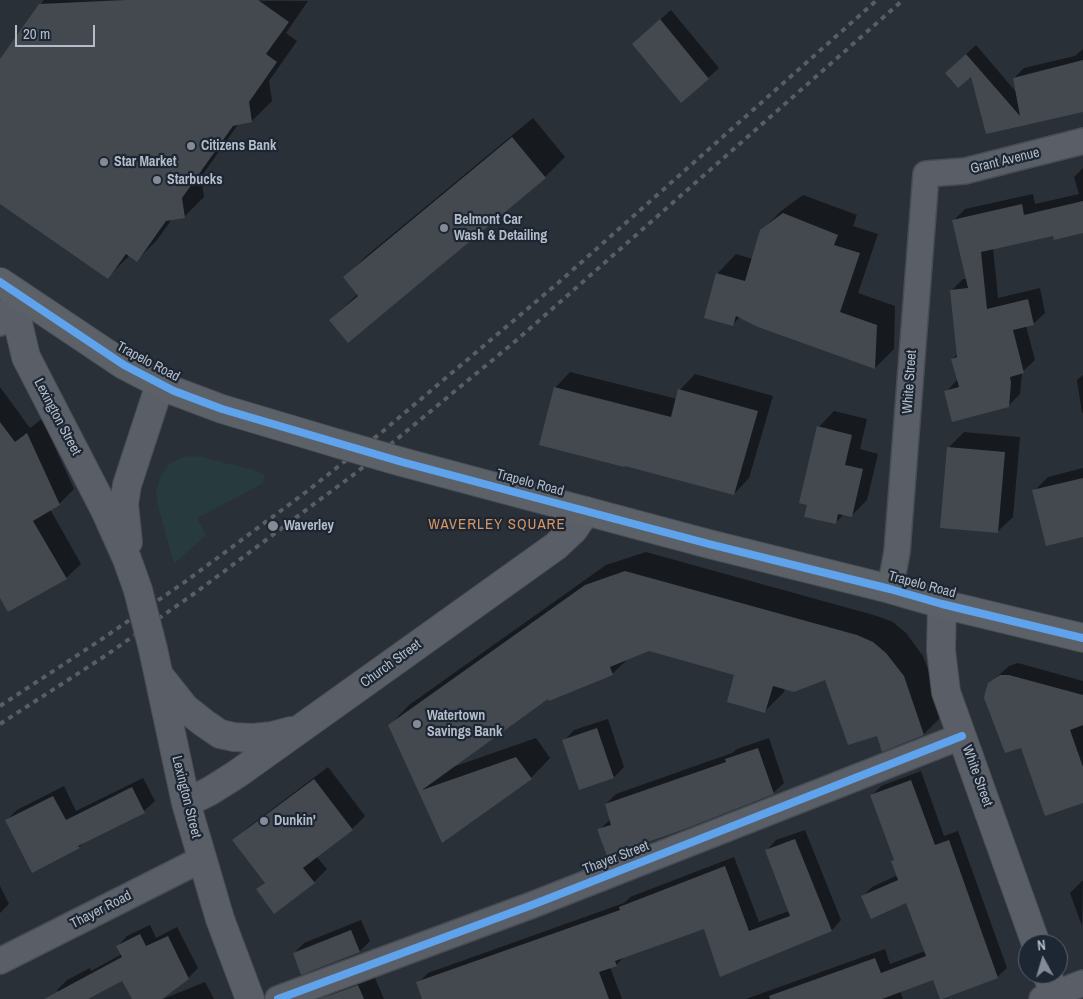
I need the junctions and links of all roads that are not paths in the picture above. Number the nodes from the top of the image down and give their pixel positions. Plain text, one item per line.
1 (1083, 141) edge
2 (926, 174) joint
3 (9, 288) edge
4 (0, 323) edge
5 (160, 384) junction
6 (586, 511) junction
7 (890, 589) junction
8 (138, 590) junction
9 (942, 604) junction
10 (1083, 638) edge
11 (160, 676) junction
12 (302, 728) junction
13 (962, 736) junction
14 (186, 803) junction
15 (202, 859) junction
16 (1032, 934) edge
17 (0, 961) edge
18 (1083, 983) edge
19 (1050, 992) edge
20 (250, 999) edge
21 (278, 999) edge

1 - 2 street, Grant Avenue
2 - 7 street, White Street
3 - 4 street
3 - 5 main road, Trapelo Road
3 - 8 street, Lexington Street
5 - 6 main road, Trapelo Road, bridge
5 - 8 street, Lexington Street
6 - 7 main road, Trapelo Road
6 - 12 street, Church Street
7 - 9 main road, Trapelo Road
8 - 11 street, Lexington Street, bridge
9 - 10 main road, Trapelo Road
9 - 13 street, White Street
11 - 12 street
11 - 14 street, Lexington Street
12 - 14 street, Church Street
13 - 16 street, White Street
13 - 21 street, Thayer Street
14 - 15 street, Lexington Street
15 - 17 street, Thayer Road
15 - 20 street, Lexington Street
18 - 19 street

